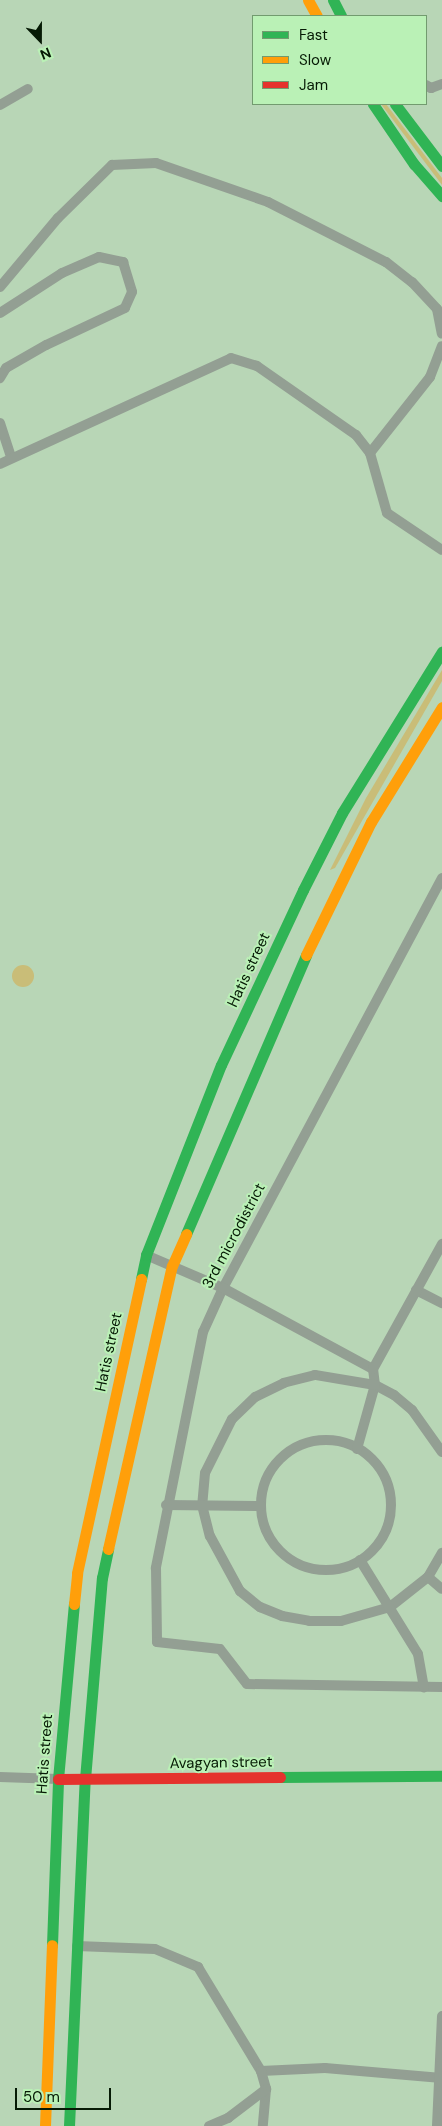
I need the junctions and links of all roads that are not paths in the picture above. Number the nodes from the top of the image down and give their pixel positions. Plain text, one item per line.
1 (308, 0) edge
2 (333, 0) edge
3 (316, 15) edge
4 (340, 15) edge
5 (442, 84) edge
6 (427, 86) edge
7 (28, 89) dead end
8 (0, 105) edge
9 (374, 105) edge
10 (396, 105) edge
11 (442, 166) edge
12 (442, 196) edge
13 (0, 286) edge
14 (0, 313) edge
15 (442, 334) edge
16 (442, 346) edge
17 (0, 378) edge
18 (0, 423) edge
19 (370, 453) junction
20 (11, 456) junction
21 (0, 464) edge
22 (442, 550) edge
23 (442, 652) edge
24 (442, 707) edge
25 (442, 878) edge
26 (442, 1244) edge
27 (146, 1255) junction
28 (172, 1266) junction
29 (224, 1288) junction
30 (416, 1290) junction
31 (442, 1302) edge
32 (373, 1369) junction
33 (375, 1385) junction
34 (357, 1449) junction
35 (442, 1452) edge
36 (166, 1505) junction
37 (202, 1505) junction
38 (261, 1506) junction
39 (442, 1554) edge
40 (360, 1560) junction
41 (428, 1577) junction
42 (442, 1589) edge
43 (390, 1607) junction
44 (424, 1686) junction
45 (442, 1687) edge
46 (442, 1776) edge
47 (0, 1777) edge
48 (58, 1779) junction
49 (85, 1779) junction
50 (77, 1946) junction
51 (442, 2016) edge
52 (262, 2071) junction
53 (441, 2078) edge
54 (266, 2089) junction
55 (45, 2126) edge
56 (68, 2126) edge
57 (209, 2126) edge
58 (263, 2126) edge
59 (437, 2126) edge

1 - 3 main road
2 - 4 main road
5 - 6 street
7 - 8 street
9 - 12 main road
10 - 11 main road
13 - 15 street
14 - 17 street
16 - 19 street
18 - 20 street
19 - 20 street
19 - 22 street
20 - 21 street
23 - 27 main road, Hatis street
24 - 28 main road
25 - 29 street, 3rd microdistrict
26 - 30 street
27 - 28 street
27 - 48 main road, Hatis street
28 - 29 street
28 - 49 main road
29 - 32 street
29 - 36 street, 3rd microdistrict
30 - 31 street
30 - 32 street
32 - 33 street
33 - 34 street
33 - 35 street
33 - 37 street
34 - 38 street
34 - 40 street
36 - 37 street
36 - 44 street, 3rd microdistrict
37 - 38 street
37 - 43 street
38 - 40 street
39 - 41 street
40 - 43 street
41 - 42 street
41 - 43 street
43 - 44 street
44 - 45 street
46 - 49 main road, Avagyan street
47 - 48 street, Avagyan street
48 - 49 main road, Avagyan street
48 - 55 main road, Hatis street
49 - 50 main road
50 - 52 street
50 - 56 main road
51 - 53 street
52 - 53 street
52 - 54 street
53 - 59 street
54 - 57 street
54 - 58 street

